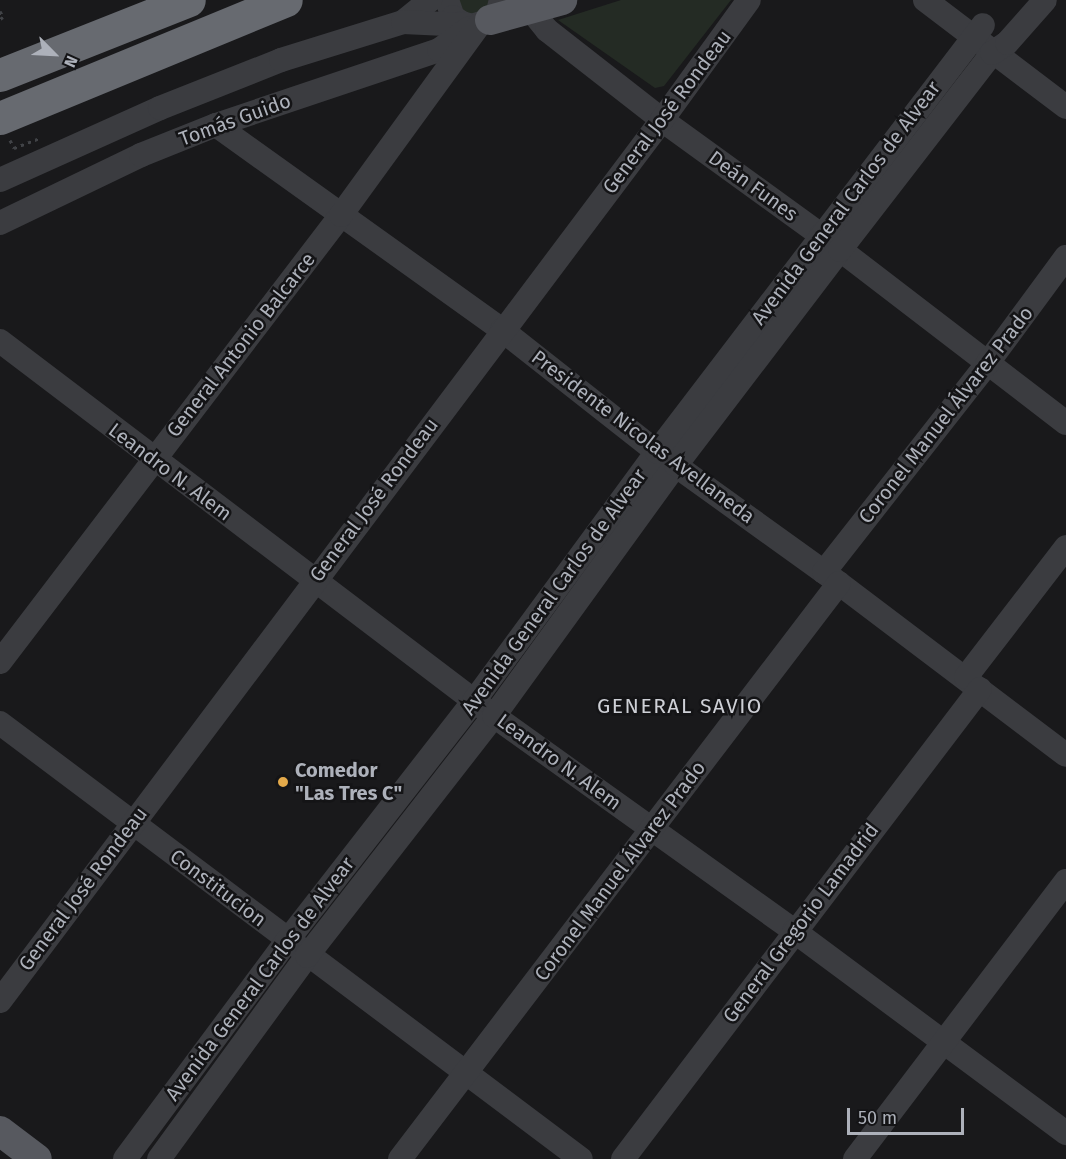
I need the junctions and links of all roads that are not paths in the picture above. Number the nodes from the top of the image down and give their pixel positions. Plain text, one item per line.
1 (189, 0) edge
2 (286, 0) edge
3 (430, 0) edge
4 (447, 0) edge
5 (561, 0) edge
6 (749, 0) edge
7 (925, 0) edge
8 (950, 0) edge
9 (1045, 0) edge
10 (530, 9) junction
11 (482, 19) edge
12 (403, 22) junction
13 (978, 31) junction
14 (1000, 48) junction
15 (0, 75) edge
16 (1066, 88) edge
17 (1066, 107) edge
18 (0, 118) edge
19 (662, 120) junction
20 (216, 125) junction
21 (0, 180) edge
22 (341, 215) junction
23 (0, 223) edge
24 (821, 236) junction
25 (840, 250) junction
26 (1066, 257) edge
27 (502, 330) junction
28 (0, 341) edge
29 (987, 364) junction
30 (1066, 423) edge
31 (152, 459) junction
32 (667, 459) junction
33 (1066, 547) edge
34 (832, 578) junction
35 (314, 580) junction
36 (0, 662) edge
37 (973, 683) junction
38 (474, 701) junction
39 (494, 716) junction
40 (0, 723) edge
41 (1066, 755) edge
42 (132, 822) junction
43 (652, 828) junction
44 (1066, 881) edge
45 (794, 931) junction
46 (287, 941) junction
47 (308, 956) junction
48 (0, 1001) edge
49 (945, 1042) junction
50 (468, 1072) junction
51 (0, 1131) edge
52 (1066, 1133) edge
53 (37, 1159) edge
54 (125, 1159) edge
55 (159, 1159) edge
56 (400, 1159) edge
57 (581, 1159) edge
58 (623, 1159) edge
59 (855, 1159) edge

1 - 15 highway
2 - 18 highway
3 - 12 street
4 - 11 street
5 - 10 main road
6 - 19 street, General José Rondeau
7 - 13 street
8 - 13 street
9 - 14 street, Avenida General Carlos de Alvear
10 - 11 main road
10 - 19 street, Deán Funes
11 - 12 street
11 - 20 street, Tomás Guido
11 - 22 street, General Antonio Balcarce
12 - 21 street
13 - 14 street
13 - 24 street, Avenida General Carlos de Alvear
14 - 16 street
14 - 17 street
14 - 25 street, Avenida General Carlos de Alvear
19 - 24 street, Deán Funes
19 - 27 street, General José Rondeau
20 - 22 street, Presidente Nicolas Avellaneda
20 - 23 street, Tomás Guido
22 - 27 street, Presidente Nicolas Avellaneda
22 - 31 street, General Antonio Balcarce
24 - 25 street, Deán Funes
24 - 32 street, Avenida General Carlos de Alvear
25 - 29 street, Deán Funes
25 - 32 street, Avenida General Carlos de Alvear
26 - 29 street, Coronel Manuel Álvarez Prado
27 - 32 street, Presidente Nicolas Avellaneda
27 - 35 street, General José Rondeau
28 - 31 street, Leandro N. Alem
29 - 30 street, Deán Funes
29 - 34 street, Coronel Manuel Álvarez Prado
31 - 35 street, Leandro N. Alem
31 - 36 street, General Antonio Balcarce
32 - 34 street, Presidente Nicolas Avellaneda
32 - 38 street, Avenida General Carlos de Alvear
32 - 39 street, Avenida General Carlos de Alvear
33 - 37 street, General Gregorio Lamadrid
34 - 37 street, Presidente Nicolas Avellaneda
34 - 43 street, Coronel Manuel Álvarez Prado
35 - 38 street, Leandro N. Alem
35 - 42 street, General José Rondeau
37 - 41 street, Presidente Nicolas Avellaneda
37 - 45 street, General Gregorio Lamadrid
38 - 39 street, Leandro N. Alem
38 - 46 street, Avenida General Carlos de Alvear
39 - 43 street, Leandro N. Alem
39 - 47 street, Avenida General Carlos de Alvear
40 - 42 street, Constitucion
42 - 46 street, Constitucion
42 - 48 street, General José Rondeau
43 - 45 street, Leandro N. Alem
43 - 50 street, Coronel Manuel Álvarez Prado
44 - 49 street
45 - 49 street, Leandro N. Alem
45 - 58 street, General Gregorio Lamadrid
46 - 47 street, Constitucion
46 - 54 street, Avenida General Carlos de Alvear
47 - 50 street, Constitucion
47 - 55 street, Avenida General Carlos de Alvear
49 - 52 street, Leandro N. Alem
49 - 59 street
50 - 56 street, Coronel Manuel Álvarez Prado
50 - 57 street, Constitucion
51 - 53 main road

